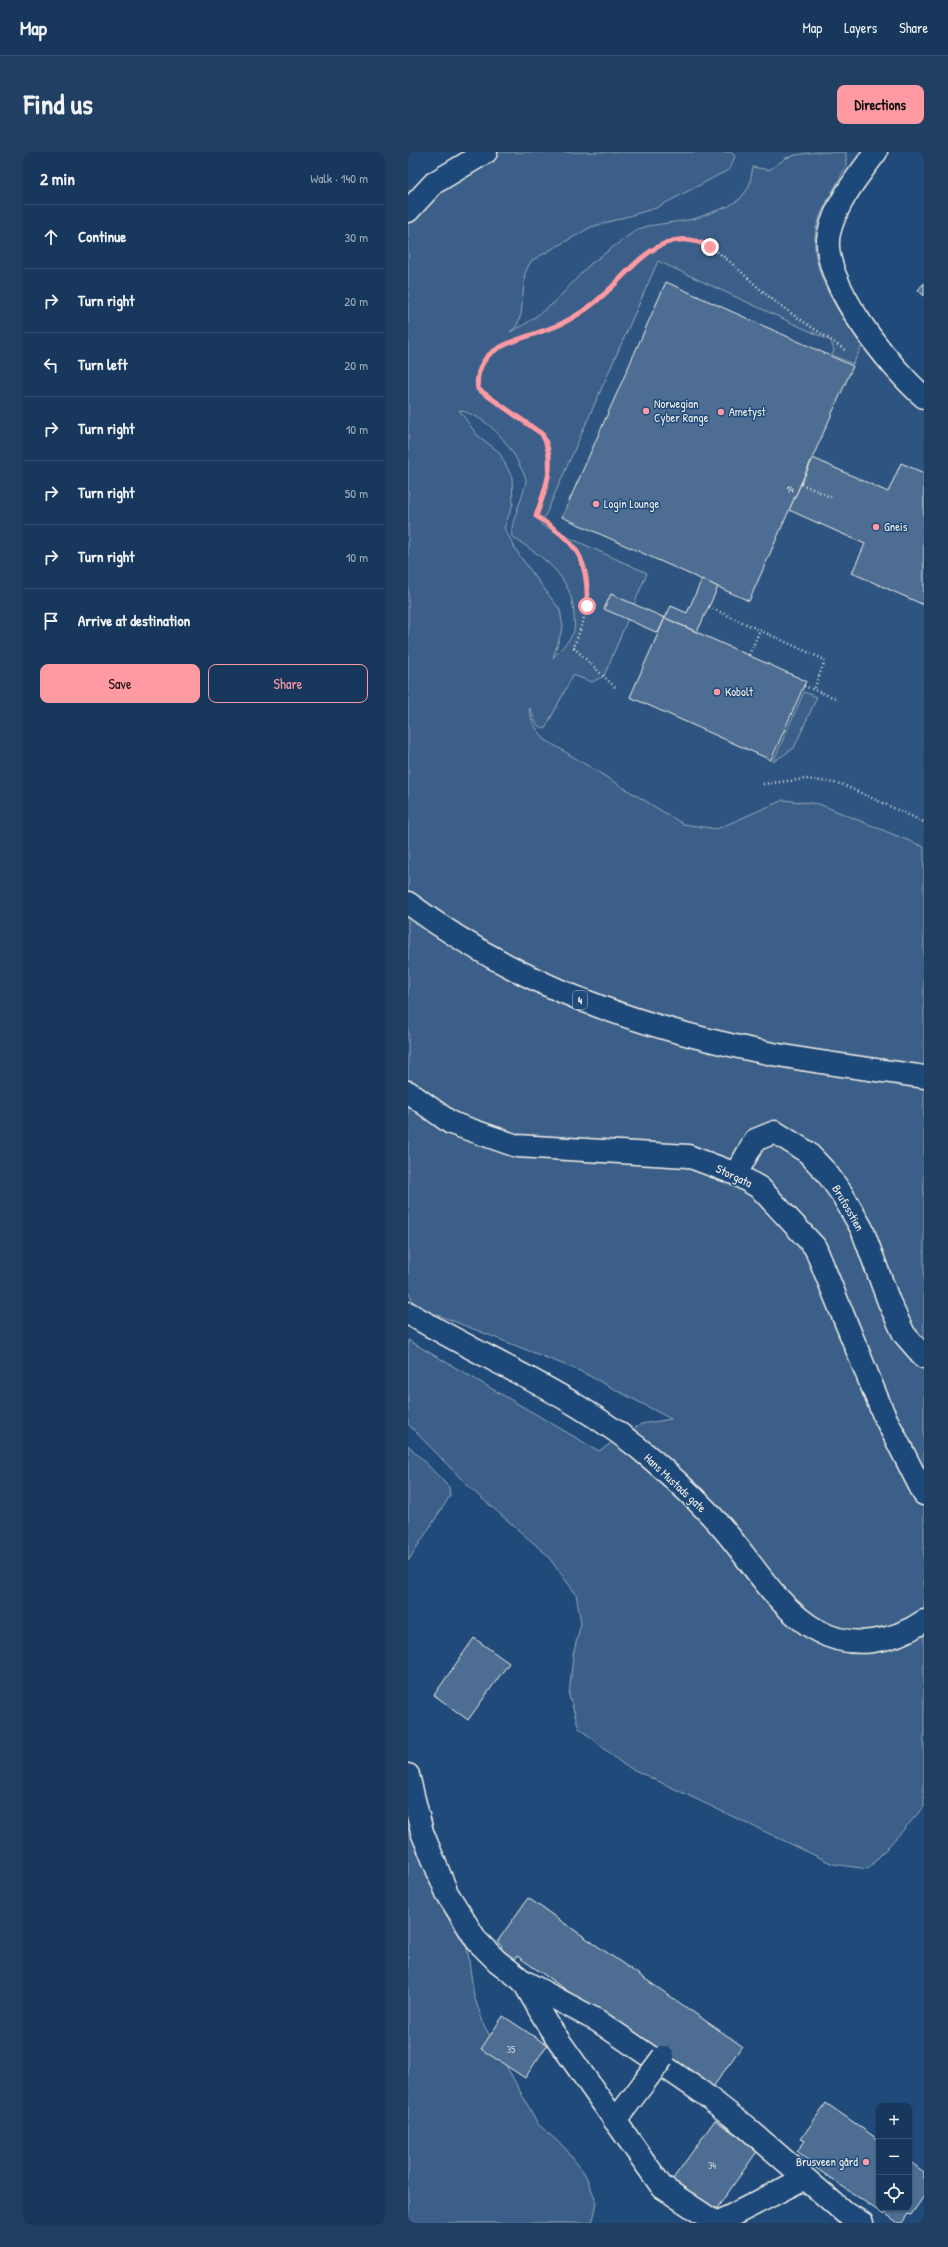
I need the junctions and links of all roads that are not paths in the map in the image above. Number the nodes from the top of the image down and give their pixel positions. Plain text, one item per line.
1 (486, 152) edge
2 (876, 152) edge
3 (408, 211) edge
4 (924, 397) edge
5 (408, 903) edge
6 (924, 1077) edge
7 (408, 1092) edge
8 (736, 1174) junction
9 (408, 1313) edge
10 (924, 1357) edge
11 (924, 1494) edge
12 (924, 1621) edge
13 (408, 1775) edge
14 (523, 1981) junction
15 (663, 2057) dead end
16 (615, 2120) junction
17 (803, 2178) junction
18 (717, 2223) edge
19 (862, 2223) edge

1 - 3 main road
2 - 4 main road
5 - 6 main road, 4
7 - 8 main road, Storgata
8 - 10 main road, Brufosstien
8 - 11 main road, Storgata
9 - 12 main road, Hans Mustads gate
13 - 14 main road
14 - 16 main road
14 - 17 main road
15 - 16 main road, bridge
16 - 18 main road
17 - 18 main road
17 - 19 main road

